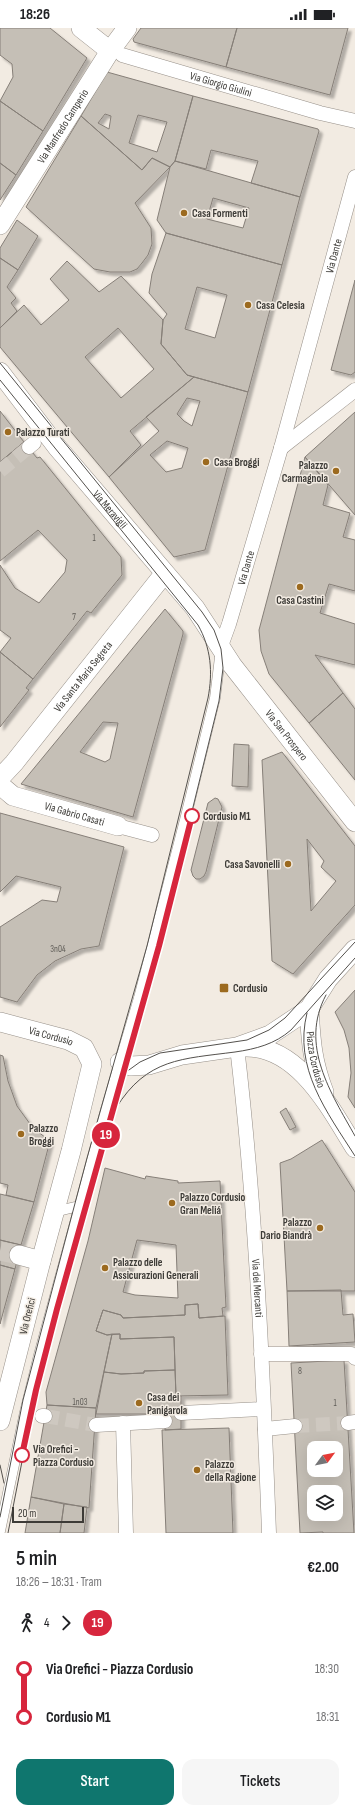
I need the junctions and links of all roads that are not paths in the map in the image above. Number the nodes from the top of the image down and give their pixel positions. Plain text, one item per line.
1 (81, 28) edge
2 (127, 28) edge
3 (116, 53) junction
4 (355, 121) edge
5 (355, 177) edge
6 (0, 224) edge
7 (0, 372) edge
8 (355, 390) edge
9 (281, 448) junction
10 (164, 574) junction
11 (221, 646) junction
12 (0, 778) edge
13 (0, 785) edge
14 (355, 822) edge
15 (118, 826) joint
16 (152, 835) dead end
17 (355, 949) edge
18 (312, 1005) junction
19 (0, 1022) edge
20 (237, 1047) junction
21 (120, 1062) junction
22 (340, 1123) junction
23 (355, 1148) edge
24 (72, 1151) joint
25 (79, 1206) junction
26 (54, 1212) junction
27 (19, 1255) tunnel mouth
28 (41, 1261) junction
29 (261, 1354) junction
30 (355, 1358) edge
31 (263, 1409) junction
32 (181, 1413) dead end
33 (0, 1421) edge
34 (165, 1421) dead end
35 (123, 1424) junction
36 (96, 1425) tunnel mouth
37 (295, 1426) tunnel mouth
38 (265, 1429) junction
39 (0, 1531) edge
40 (126, 1533) edge
41 (269, 1533) edge

1 - 3 street, Via Giorgio Giulini
2 - 3 street, Via Manfredo Camperio
3 - 4 street, Via Giorgio Giulini
3 - 6 street, Via Manfredo Camperio
5 - 9 street, Via Dante
7 - 10 street, Via Meravigli
8 - 9 street
9 - 11 street, Via Dante
10 - 11 street, Via Meravigli
10 - 12 street, Via Santa Maria Segreta
11 - 14 street, Via San Prospero
11 - 21 lane, Via Dante
13 - 15 street, Via Gabrio Casati
15 - 16 street, Via Gabrio Casati
17 - 18 street
18 - 20 street, Piazza Cordusio
18 - 22 street, Piazza Cordusio
19 - 24 street, Via Cordusio
20 - 21 street, Piazza Cordusio
20 - 22 street, Piazza Cordusio
20 - 29 street, Via dei Mercanti
21 - 25 lane, Via Orefici
22 - 23 street
24 - 26 street, Via Orefici
25 - 26 lane
25 - 39 lane, Via Orefici
26 - 28 street, Via Orefici
27 - 28 street
28 - 33 street, Via Orefici
29 - 30 street
29 - 31 street, Via dei Mercanti
31 - 32 street
31 - 38 street, Via dei Mercanti
34 - 35 street
35 - 36 street
35 - 40 street
37 - 38 street
38 - 41 street, Via dei Mercanti

